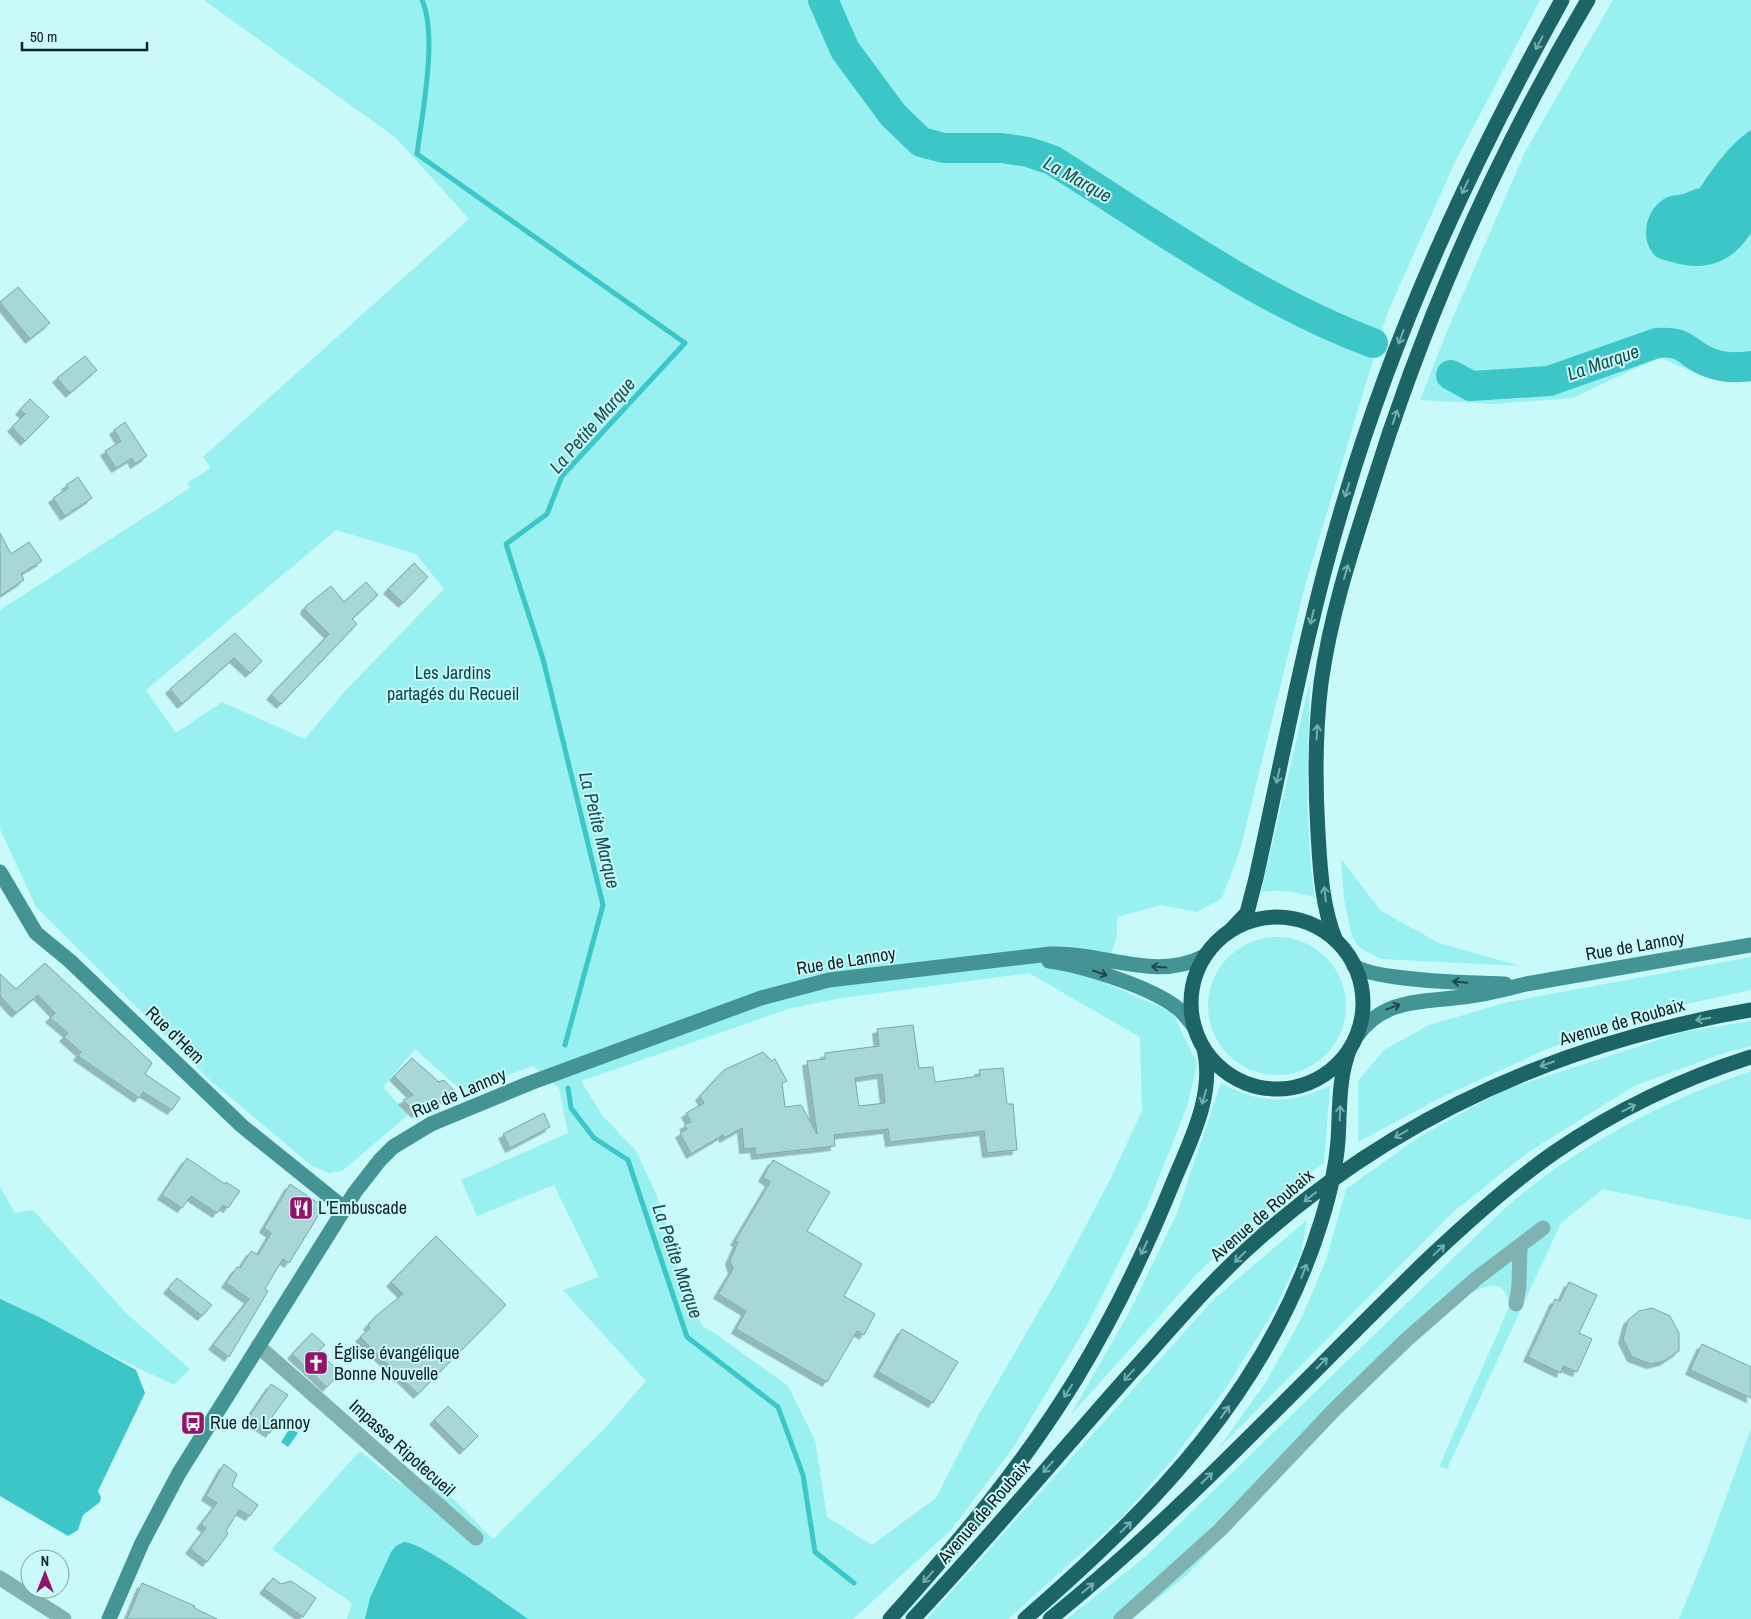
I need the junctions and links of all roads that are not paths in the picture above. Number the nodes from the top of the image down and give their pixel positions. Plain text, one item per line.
1 (1562, 0) edge
2 (1588, 0) edge
3 (0, 872) edge
4 (1231, 930) junction
5 (1336, 941) junction
6 (1751, 945) edge
7 (1205, 956) junction
8 (1018, 958) junction
9 (1354, 966) junction
10 (1526, 984) junction
11 (1751, 1010) edge
12 (1194, 1027) junction
13 (1353, 1043) junction
14 (1204, 1050) junction
15 (1751, 1057) edge
16 (344, 1208) junction
17 (1543, 1228) dead end
18 (1520, 1246) junction
19 (1516, 1304) dead end
20 (258, 1346) junction
21 (476, 1538) dead end
22 (0, 1578) edge
23 (64, 1619) edge
24 (109, 1619) edge
25 (890, 1619) edge
26 (912, 1619) edge
27 (1025, 1619) edge
28 (1050, 1619) edge
29 (1121, 1619) edge

1 -> 4 highway
5 -> 2 highway
3 - 16 main road, Rue d'Hem
4 - 5 highway
4 - 7 highway
5 - 9 highway
6 - 10 main road, Rue de Lannoy
7 -> 8 main road, Rue de Lannoy
7 - 12 highway
8 -> 12 main road, Rue de Lannoy
8 - 16 main road, Rue de Lannoy
10 -> 9 main road, Rue de Lannoy
9 - 13 highway
13 -> 10 main road, Rue de Lannoy
11 -> 26 highway, Avenue de Roubaix
12 - 14 highway
13 - 14 highway
27 -> 13 highway
14 -> 25 highway
28 -> 15 highway
16 - 20 main road, Rue de Lannoy
17 - 18 street
18 - 19 street
18 - 29 street
20 - 21 street, Impasse Ripotecueil
20 - 24 main road, Rue de Lannoy
22 - 23 street

